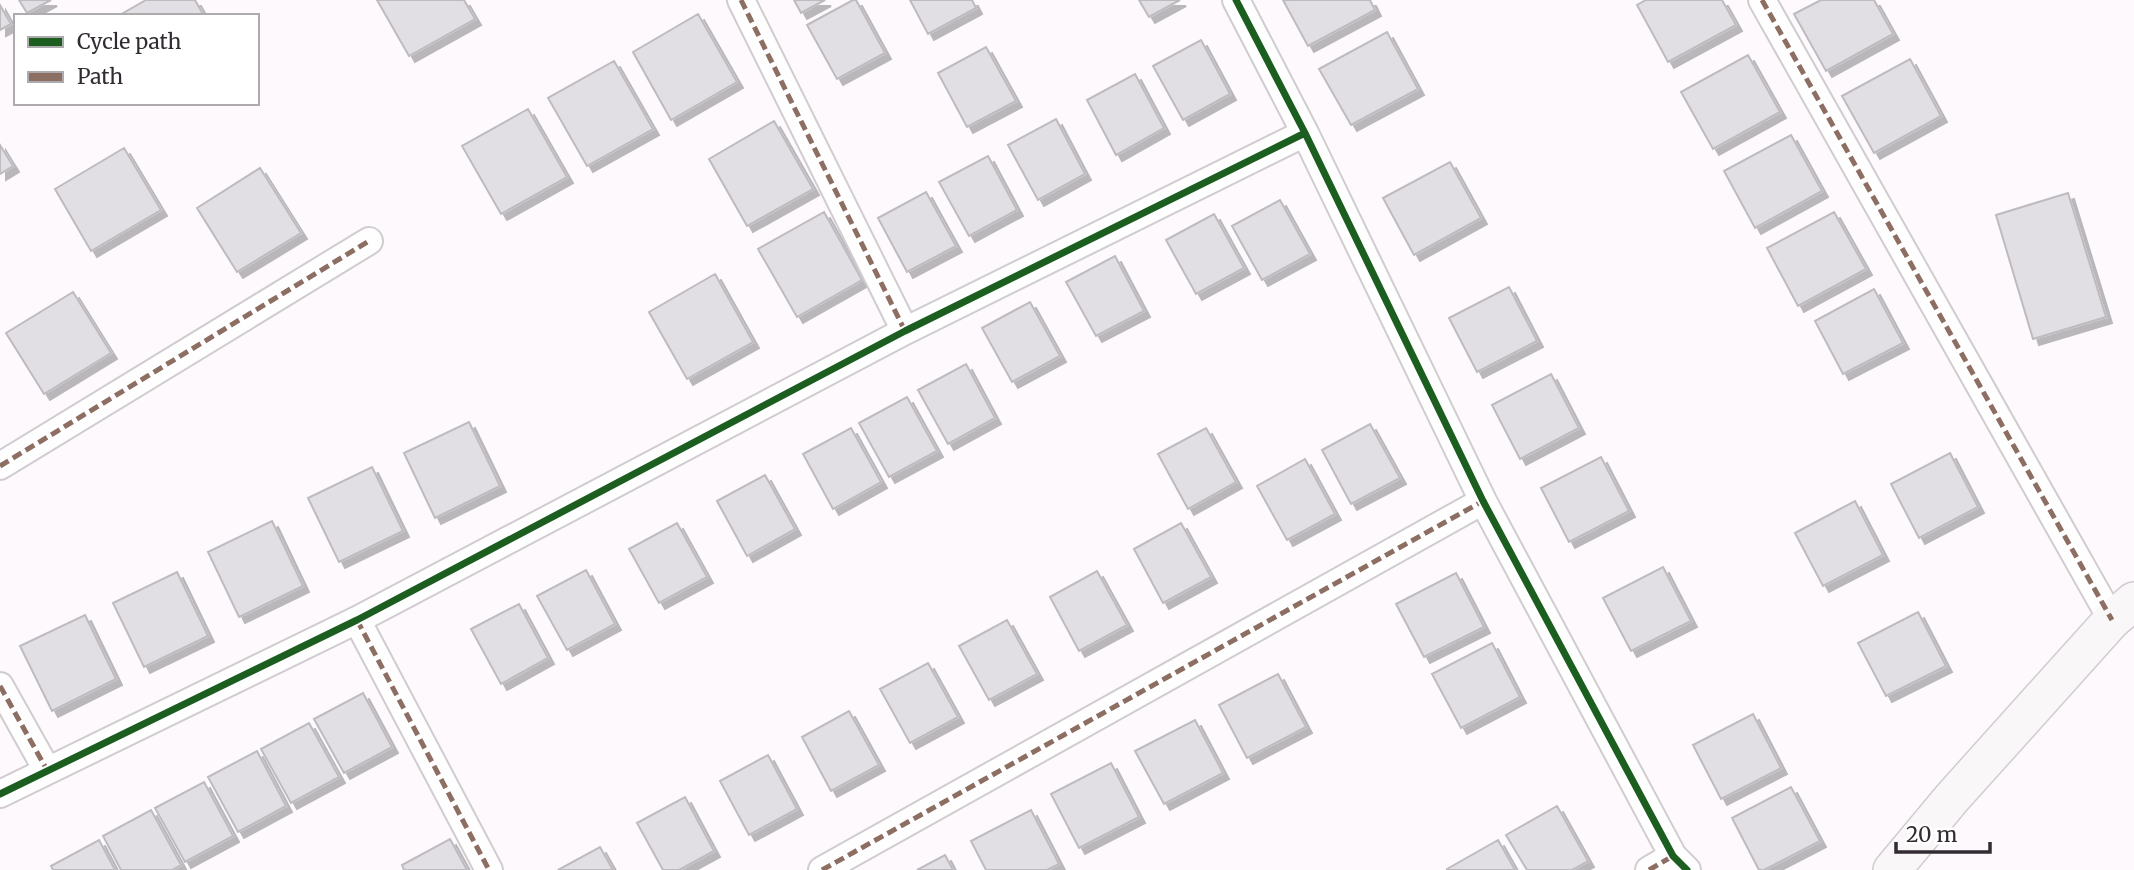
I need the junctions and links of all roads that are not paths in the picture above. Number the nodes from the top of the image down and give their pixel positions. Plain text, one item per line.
1 (741, 0) edge
2 (1236, 0) edge
3 (1762, 0) edge
4 (1305, 133) junction
5 (369, 241) dead end
6 (905, 331) junction
7 (0, 466) edge
8 (1483, 501) junction
9 (2123, 610) edge
10 (357, 620) junction
11 (0, 686) edge
12 (47, 770) junction
13 (0, 794) edge
14 (1680, 863) edge
15 (489, 870) edge
16 (821, 870) edge
17 (1649, 870) edge
18 (1892, 870) edge

1 - 6 street
2 - 4 street
3 - 9 street
4 - 6 street
4 - 8 street
5 - 7 street
6 - 10 street
8 - 14 street
8 - 16 street
9 - 18 main road
10 - 12 street
10 - 15 street
11 - 12 street
12 - 13 street
14 - 17 street

